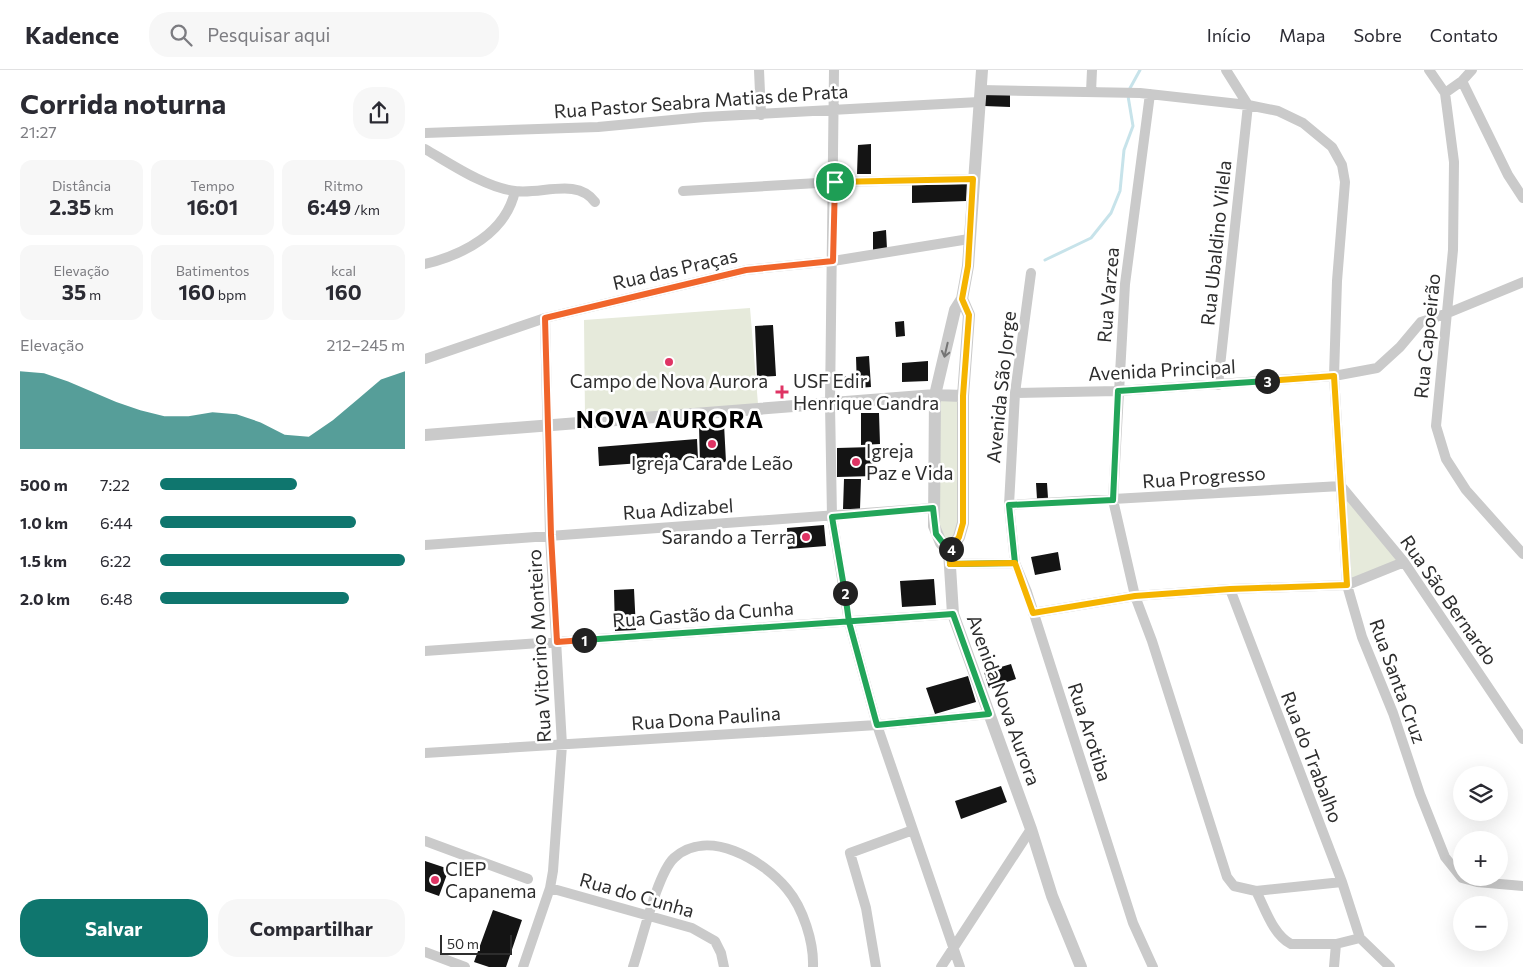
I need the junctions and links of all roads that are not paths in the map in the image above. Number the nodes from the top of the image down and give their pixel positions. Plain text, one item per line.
1 (759, 70) edge
2 (835, 70) edge
3 (982, 70) edge
4 (1092, 70) edge
5 (1226, 70) edge
6 (1429, 70) edge
7 (1472, 70) edge
8 (1462, 81) junction
9 (1091, 92) junction
10 (1145, 93) junction
11 (1445, 93) junction
12 (980, 96) junction
13 (1248, 105) junction
14 (835, 109) junction
15 (761, 115) junction
16 (425, 133) edge
17 (425, 149) edge
18 (973, 179) junction
19 (835, 182) junction
20 (683, 191) dead end
21 (515, 192) junction
22 (1523, 198) edge
23 (595, 202) dead end
24 (969, 239) junction
25 (833, 261) junction
26 (425, 264) edge
27 (1031, 273) dead end
28 (1523, 282) edge
29 (962, 299) junction
30 (1448, 313) junction
31 (545, 318) junction
32 (425, 359) edge
33 (1334, 376) junction
34 (1218, 385) junction
35 (1118, 391) junction
36 (1015, 393) junction
37 (935, 395) junction
38 (963, 396) junction
39 (830, 404) junction
40 (549, 426) junction
41 (425, 435) edge
42 (1341, 486) junction
43 (1113, 500) junction
44 (1009, 505) junction
45 (933, 508) junction
46 (832, 517) junction
47 (551, 535) junction
48 (425, 545) edge
49 (1523, 554) edge
50 (950, 557) junction
51 (1404, 562) junction
52 (1015, 563) junction
53 (1347, 585) junction
54 (1230, 589) junction
55 (1135, 596) junction
56 (1033, 613) junction
57 (953, 614) junction
58 (849, 622) junction
59 (557, 642) junction
60 (425, 651) edge
61 (989, 714) junction
62 (877, 725) junction
63 (1523, 739) edge
64 (562, 745) junction
65 (425, 753) edge
66 (1031, 829) junction
67 (913, 830) junction
68 (425, 841) edge
69 (1453, 866) edge
70 (528, 879) dead end
71 (1342, 882) junction
72 (1508, 885) edge
73 (1523, 886) edge
74 (550, 888) junction
75 (1256, 891) junction
76 (650, 917) junction
77 (1360, 938) junction
78 (1336, 944) junction
79 (953, 950) junction
80 (425, 952) edge
81 (465, 967) edge
82 (523, 967) edge
83 (633, 967) edge
84 (723, 967) edge
85 (813, 967) edge
86 (876, 967) edge
87 (941, 967) edge
88 (960, 967) edge
89 (1081, 967) edge
90 (1153, 967) edge
91 (1334, 967) edge
92 (1390, 967) edge

1 - 15 street
2 - 14 street
3 - 12 street, Avenida Nova Aurora
4 - 9 street
5 - 13 street
6 - 11 street
7 - 8 street
8 - 11 street
8 - 22 street
9 - 10 street, Rua Pastor Seabra Matias de Prata
9 - 12 street, Rua Pastor Seabra Matias de Prata
10 - 13 street, Rua Pastor Seabra Matias de Prata
10 - 35 street, Rua Varzea
11 - 30 street, Rua Capoeirão
12 - 14 street, Rua Pastor Seabra Matias de Prata
12 - 18 street, Avenida Nova Aurora
13 - 33 street, Rua Santa Cruz
13 - 34 street, Rua Ubaldino Vilela
14 - 15 street, Rua Pastor Seabra Matias de Prata
14 - 19 street
15 - 16 street, Rua Pastor Seabra Matias de Prata
17 - 21 street
18 - 19 street
18 - 24 street, Avenida Nova Aurora
19 - 20 street
19 - 25 street
21 - 23 street
21 - 26 street
24 - 25 street, Rua das Praças
24 - 29 street, Avenida Nova Aurora
25 - 31 street, Rua das Praças
25 - 39 street
27 - 36 street, Avenida São Jorge
28 - 30 street, Avenida Principal
29 -> 37 street, Avenida Nova Aurora
29 - 38 street, Avenida Nova Aurora
30 - 33 street, Avenida Principal
30 - 49 street, Rua Capoeirão
31 - 32 street, Rua das Praças
31 - 40 street, Rua Vitorino Monteiro
33 - 34 street, Avenida Principal
33 - 42 street, Rua Santa Cruz
34 - 35 street, Avenida Principal
35 - 36 street, Avenida Principal
35 - 43 street, Rua Varzea
36 - 44 street, Avenida São Jorge
37 - 38 street
37 - 39 street
37 - 45 street, Avenida Nova Aurora
38 - 50 street, Avenida Nova Aurora
39 - 40 street
39 - 46 street
40 - 41 street
40 - 47 street, Rua Vitorino Monteiro
42 - 43 street, Rua Progresso
42 - 51 street, Rua São Bernardo
42 - 53 street, Rua Santa Cruz
43 - 44 street, Rua Progresso
43 - 55 street, Rua Varzea
44 - 52 street, Rua Arotiba
45 - 46 street, Rua Adizabel
45 - 50 street, Avenida Nova Aurora
46 - 47 street, Rua Adizabel
46 - 58 street
47 - 48 street, Rua Adizabel
47 - 59 street, Rua Vitorino Monteiro
50 - 52 street
50 - 57 street, Avenida Nova Aurora
51 - 53 street
51 - 63 street, Rua São Bernardo
52 - 56 street, Rua Arotiba
53 - 54 street
53 - 69 street, Rua Santa Cruz
54 - 55 street
54 - 71 street, Rua do Trabalho
55 - 56 street
55 - 75 street, Rua Varzea
56 - 90 street, Rua Arotiba
57 - 58 street, Rua Gastão da Cunha
57 - 61 street, Avenida Nova Aurora
58 - 59 street, Rua Gastão da Cunha
58 - 62 street
59 - 60 street, Rua Gastão da Cunha
59 - 64 street, Rua Vitorino Monteiro
61 - 62 street, Rua Dona Paulina
61 - 66 street, Avenida Nova Aurora
62 - 64 street, Rua Dona Paulina
62 - 67 street
64 - 65 street, Rua Dona Paulina
64 - 74 street, Rua Vitorino Monteiro
66 - 79 street
66 - 89 street, Avenida Nova Aurora
67 - 79 street
67 - 86 street
68 - 70 street
71 - 75 street
71 - 77 street, Rua do Trabalho
72 - 73 street, Rua Santa Cruz
74 - 76 street, Rua do Cunha
74 - 82 street, Rua Vitorino Monteiro
75 - 78 street
76 - 83 street
76 - 84 street, Rua do Cunha
76 - 85 street
77 - 78 street
77 - 92 street
78 - 91 street
79 - 87 street
79 - 88 street
80 - 81 street

